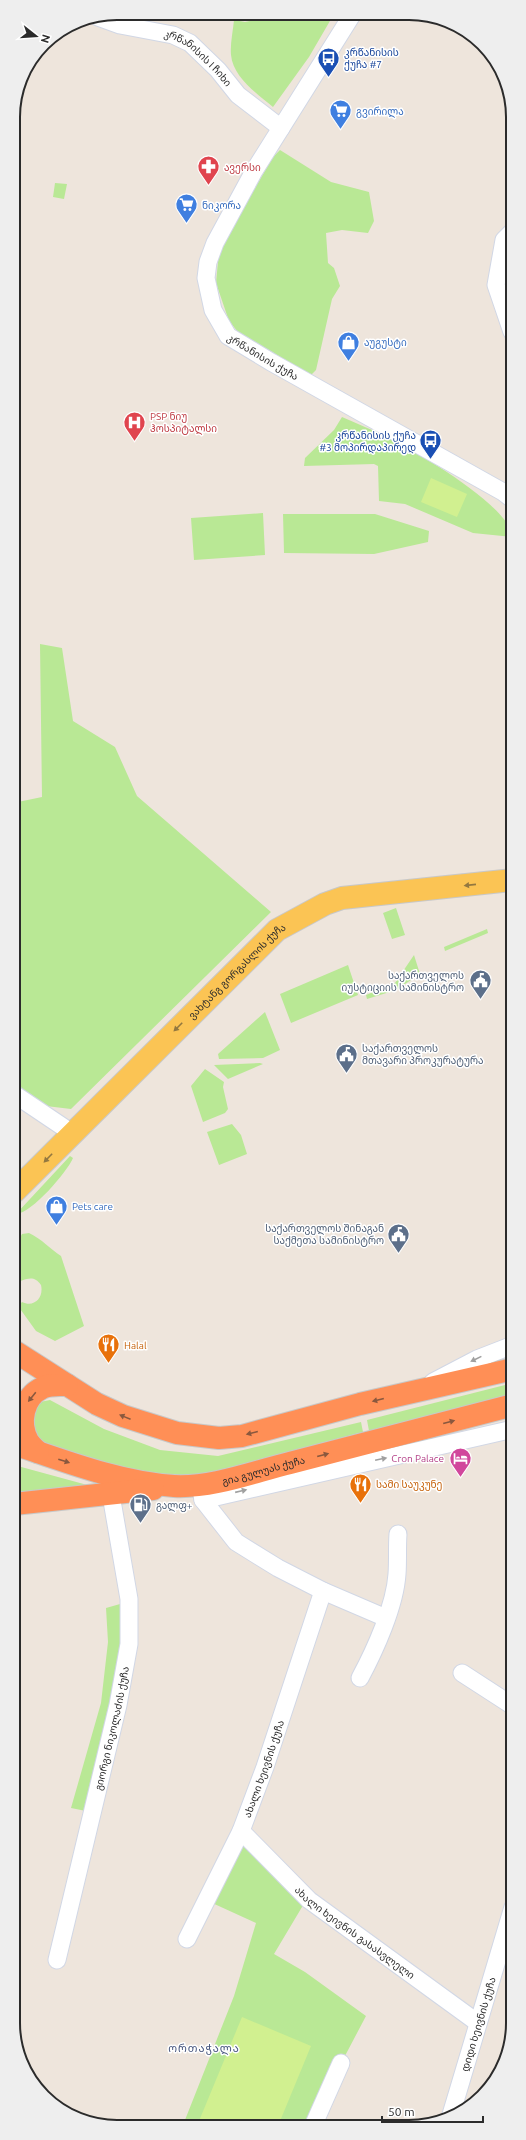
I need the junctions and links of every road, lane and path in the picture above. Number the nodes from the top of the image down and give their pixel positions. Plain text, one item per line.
1 (348, 20) edge
2 (108, 21) edge
3 (282, 128) junction
4 (506, 238) edge
5 (506, 314) edge
6 (506, 494) edge
7 (506, 881) edge
8 (20, 1098) edge
9 (72, 1133) junction
10 (20, 1186) edge
11 (506, 1347) edge
12 (20, 1355) edge
13 (506, 1370) edge
14 (67, 1385) junction
15 (416, 1390) junction
16 (506, 1407) edge
17 (506, 1430) edge
18 (20, 1446) edge
19 (38, 1452) junction
20 (176, 1486) junction
21 (201, 1492) junction
22 (111, 1495) junction
23 (20, 1503) edge
24 (398, 1534) dead end
25 (323, 1591) junction
26 (386, 1618) junction
27 (462, 1673) dead end
28 (360, 1678) dead end
29 (506, 1701) edge
30 (241, 1831) junction
31 (506, 1930) edge
32 (187, 1939) dead end
33 (58, 1960) dead end
34 (478, 2023) junction
35 (341, 2063) dead end
36 (452, 2110) edge
37 (316, 2120) edge

1 - 3 street, კრწანისის ქუჩა
2 - 3 street, კრწანისის I ჩიხი
3 - 6 street, კრწანისის ქუჩა
4 - 5 street
7 -> 9 main road, ვახტანგ გორგასლის ქუჩა
8 - 9 street
9 -> 10 main road, ვახტანგ გორგასლის ქუჩა
11 -> 15 street
12 - 14 highway
13 - 15 highway
15 -> 14 highway
14 -> 19 highway
21 -> 16 highway, გია გულუას ქუჩა
21 -> 17 street, გია გულუას ქუჩა
18 - 19 highway, გია გულუას ქუჩა
19 -> 20 highway, გია გულუას ქუჩა
20 - 21 highway, გია გულუას ქუჩა
20 - 22 highway
21 - 25 street
22 - 23 highway
22 - 33 street, გიორგი ნიკოლაძის ქუჩა
24 - 26 street
25 - 26 street
25 - 30 street, ახალი ხეივნის ქუჩა
26 - 28 street
27 - 29 street
30 - 32 street, ახალი ხეივნის ქუჩა
30 - 34 street, ახალი ხეივნის გასასვლელი
31 - 34 street, დიდი ხეივნის ქუჩა
34 - 36 street, დიდი ხეივნის ქუჩა
35 - 37 street

